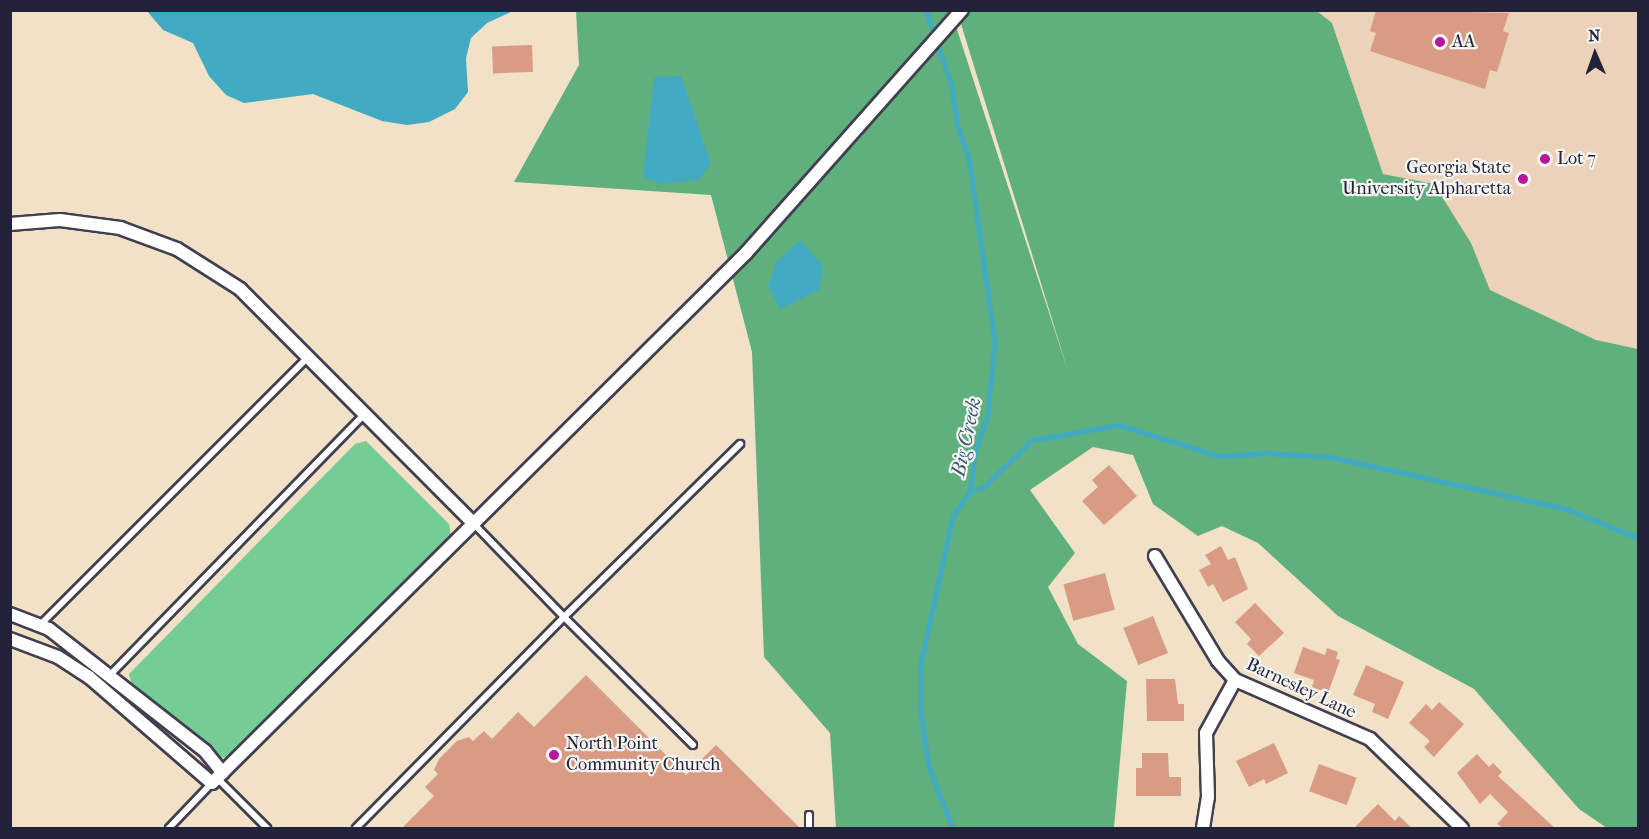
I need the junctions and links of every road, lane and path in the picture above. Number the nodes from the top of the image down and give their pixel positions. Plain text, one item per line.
1 (962, 10) edge
2 (10, 224) edge
3 (308, 357) junction
4 (366, 414) junction
5 (740, 444) dead end
6 (473, 523) junction
7 (1155, 556) dead end
8 (10, 614) edge
9 (564, 617) junction
10 (40, 626) junction
11 (10, 639) edge
12 (110, 675) junction
13 (1235, 680) junction
14 (100, 685) junction
15 (693, 745) dead end
16 (217, 778) junction
17 (809, 815) dead end
18 (169, 828) edge
19 (267, 828) edge
20 (356, 828) edge
21 (809, 828) edge
22 (1203, 828) edge
23 (1462, 828) edge

1 - 6 street
2 - 3 street
3 - 4 street
3 - 10 lane
4 - 6 street
4 - 12 lane
5 - 9 lane
6 - 9 lane
6 - 16 street
7 - 13 street, Barnesley Lane
8 - 10 street
9 - 15 lane
9 - 20 lane
10 - 12 street
11 - 14 street
12 - 14 lane
12 - 16 street
13 - 22 street
13 - 23 street, Barnesley Lane
14 - 16 street
16 - 18 lane
16 - 19 lane
17 - 21 lane

